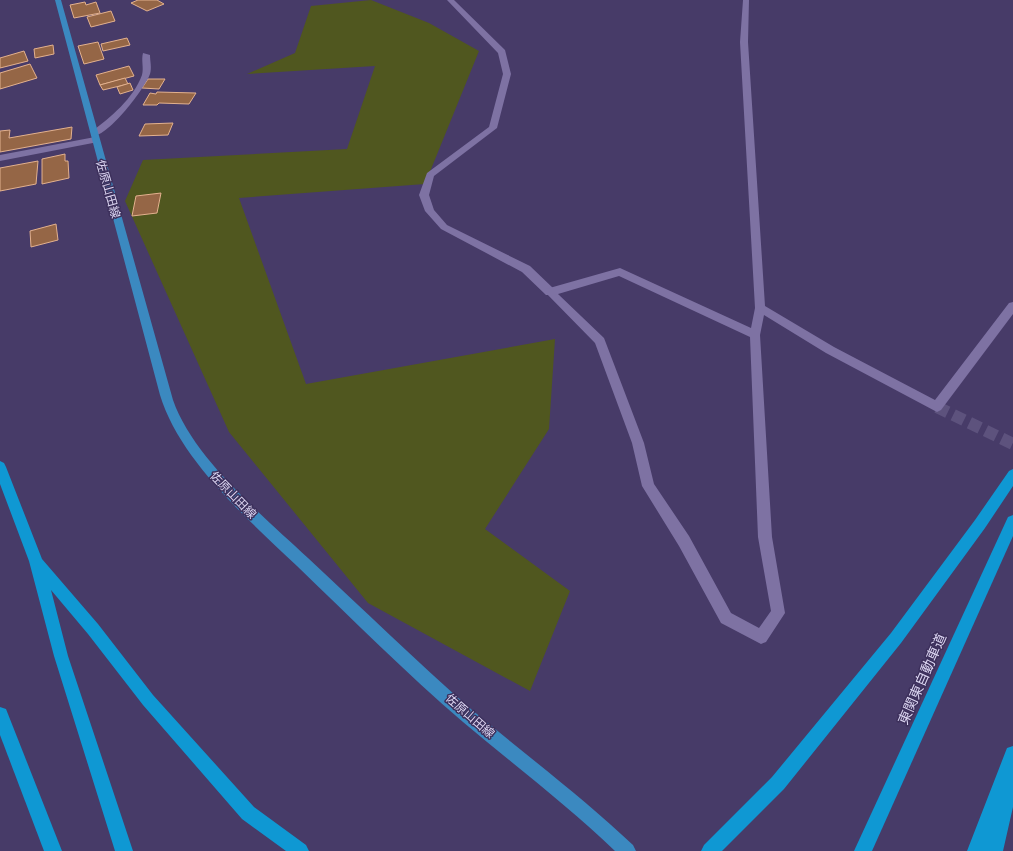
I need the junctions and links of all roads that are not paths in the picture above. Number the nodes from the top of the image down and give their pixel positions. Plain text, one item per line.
1 (58, 0) edge
2 (450, 0) edge
3 (746, 0) edge
4 (146, 55) dead end
5 (94, 137) junction
6 (0, 158) edge
7 (550, 292) junction
8 (1013, 306) edge
9 (760, 308) junction
10 (755, 335) junction
11 (0, 467) edge
12 (1013, 475) edge
13 (1013, 521) edge
14 (36, 561) junction
15 (0, 715) edge
16 (1013, 754) edge
17 (1013, 772) edge
18 (53, 851) edge
19 (124, 851) edge
20 (300, 851) edge
21 (627, 851) edge
22 (710, 851) edge
23 (863, 851) edge
24 (976, 851) edge
25 (994, 851) edge

1 - 5 main road, 佐原山田線
2 - 7 street
3 - 9 street
4 - 5 street
5 - 6 street
5 - 21 main road, 佐原山田線
7 - 10 street
7 - 10 street
8 - 9 street
9 - 10 street
11 - 14 highway
12 - 22 highway
13 - 23 highway, 東関東自動車道
14 - 19 highway
14 - 20 highway
15 - 18 highway
16 - 24 highway
17 - 25 highway

